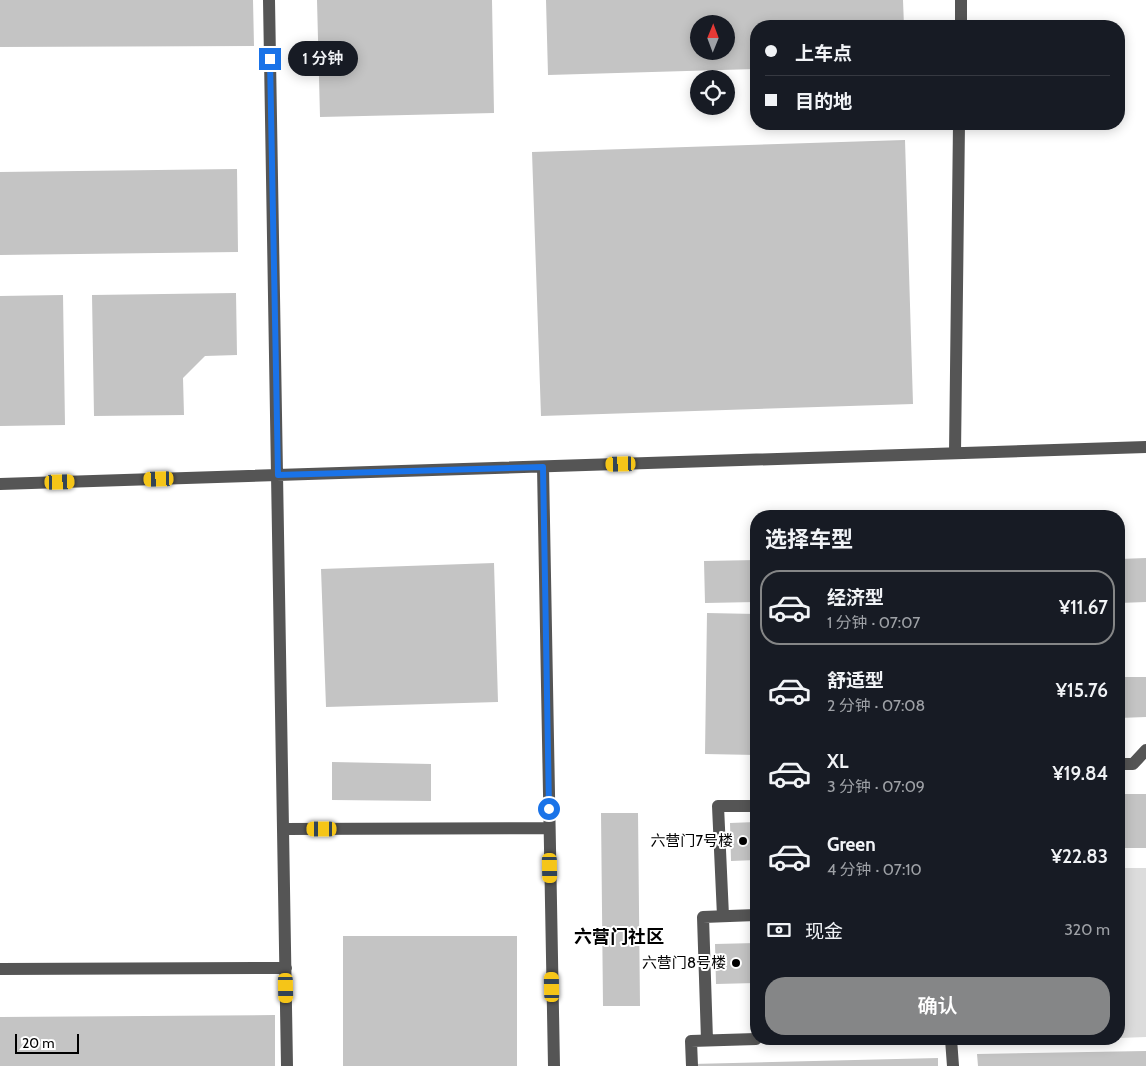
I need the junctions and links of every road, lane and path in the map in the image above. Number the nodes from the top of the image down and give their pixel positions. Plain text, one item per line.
1 (269, 0) edge
2 (961, 0) edge
3 (961, 20) edge
4 (960, 130) edge
5 (1146, 447) edge
6 (955, 453) junction
7 (543, 467) junction
8 (278, 475) junction
9 (0, 484) edge
10 (1146, 750) edge
11 (1125, 764) edge
12 (750, 806) edge
13 (549, 828) junction
14 (284, 829) junction
15 (750, 915) edge
16 (723, 916) junction
17 (286, 968) junction
18 (0, 969) edge
19 (750, 1039) edge
20 (707, 1040) junction
21 (951, 1045) edge
22 (287, 1066) edge
23 (554, 1066) edge
24 (692, 1066) edge
25 (953, 1066) edge

1 - 8 street
2 - 3 street
4 - 6 street
5 - 6 street
6 - 7 street
7 - 8 street
7 - 13 street
8 - 9 street
8 - 14 street
10 - 11 street
12 - 16 street
13 - 14 street
13 - 23 street
14 - 17 street
15 - 16 street
16 - 20 street
17 - 18 street
17 - 22 street
19 - 20 street
20 - 24 street
21 - 25 street

